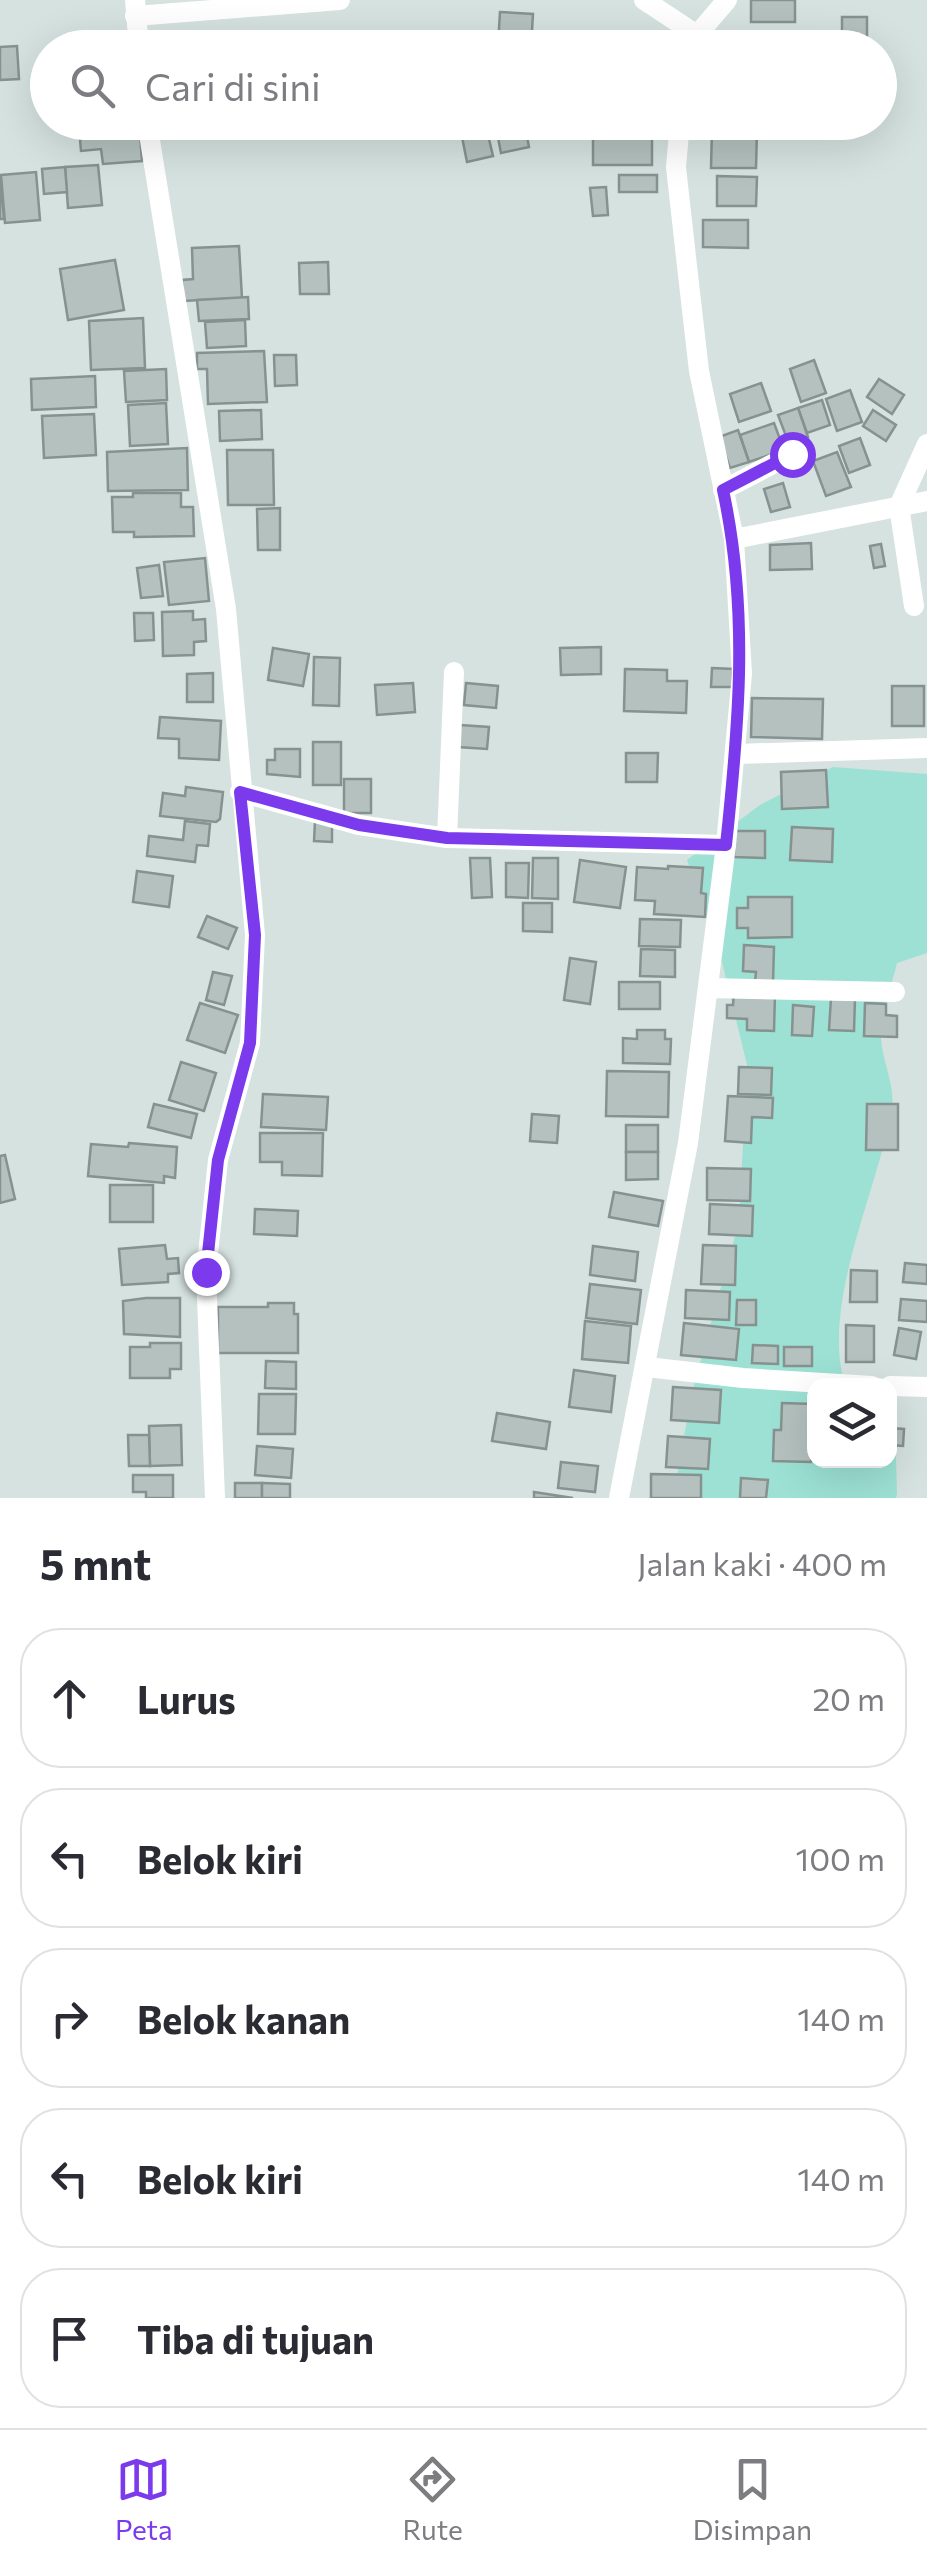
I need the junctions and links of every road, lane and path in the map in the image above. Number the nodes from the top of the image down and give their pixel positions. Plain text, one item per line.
1 (340, 0) edge
2 (644, 0) edge
3 (727, 0) edge
4 (242, 3) edge
5 (135, 8) edge
6 (681, 30) edge
7 (705, 30) edge
8 (151, 140) edge
9 (678, 140) edge
10 (927, 444) edge
11 (792, 454) dead end
12 (723, 490) junction
13 (927, 501) edge
14 (900, 506) junction
15 (734, 539) junction
16 (914, 606) dead end
17 (454, 672) dead end
18 (927, 748) edge
19 (736, 754) junction
20 (240, 792) junction
21 (447, 838) junction
22 (726, 845) junction
23 (708, 988) junction
24 (894, 992) dead end
25 (647, 1367) junction
26 (807, 1382) edge
27 (897, 1386) edge
28 (927, 1387) edge
29 (215, 1498) edge
30 (619, 1498) edge

1 - 4 street
2 - 6 street
3 - 7 street
4 - 5 street
8 - 20 street
9 - 12 street
10 - 14 street
11 - 12 street
12 - 15 street
13 - 14 street
14 - 15 street
14 - 16 street
15 - 19 street
17 - 21 street
18 - 19 street
19 - 22 street
20 - 21 street
20 - 29 street
21 - 22 street
22 - 23 street
23 - 24 street
23 - 25 street
25 - 26 street
25 - 30 street
27 - 28 street

